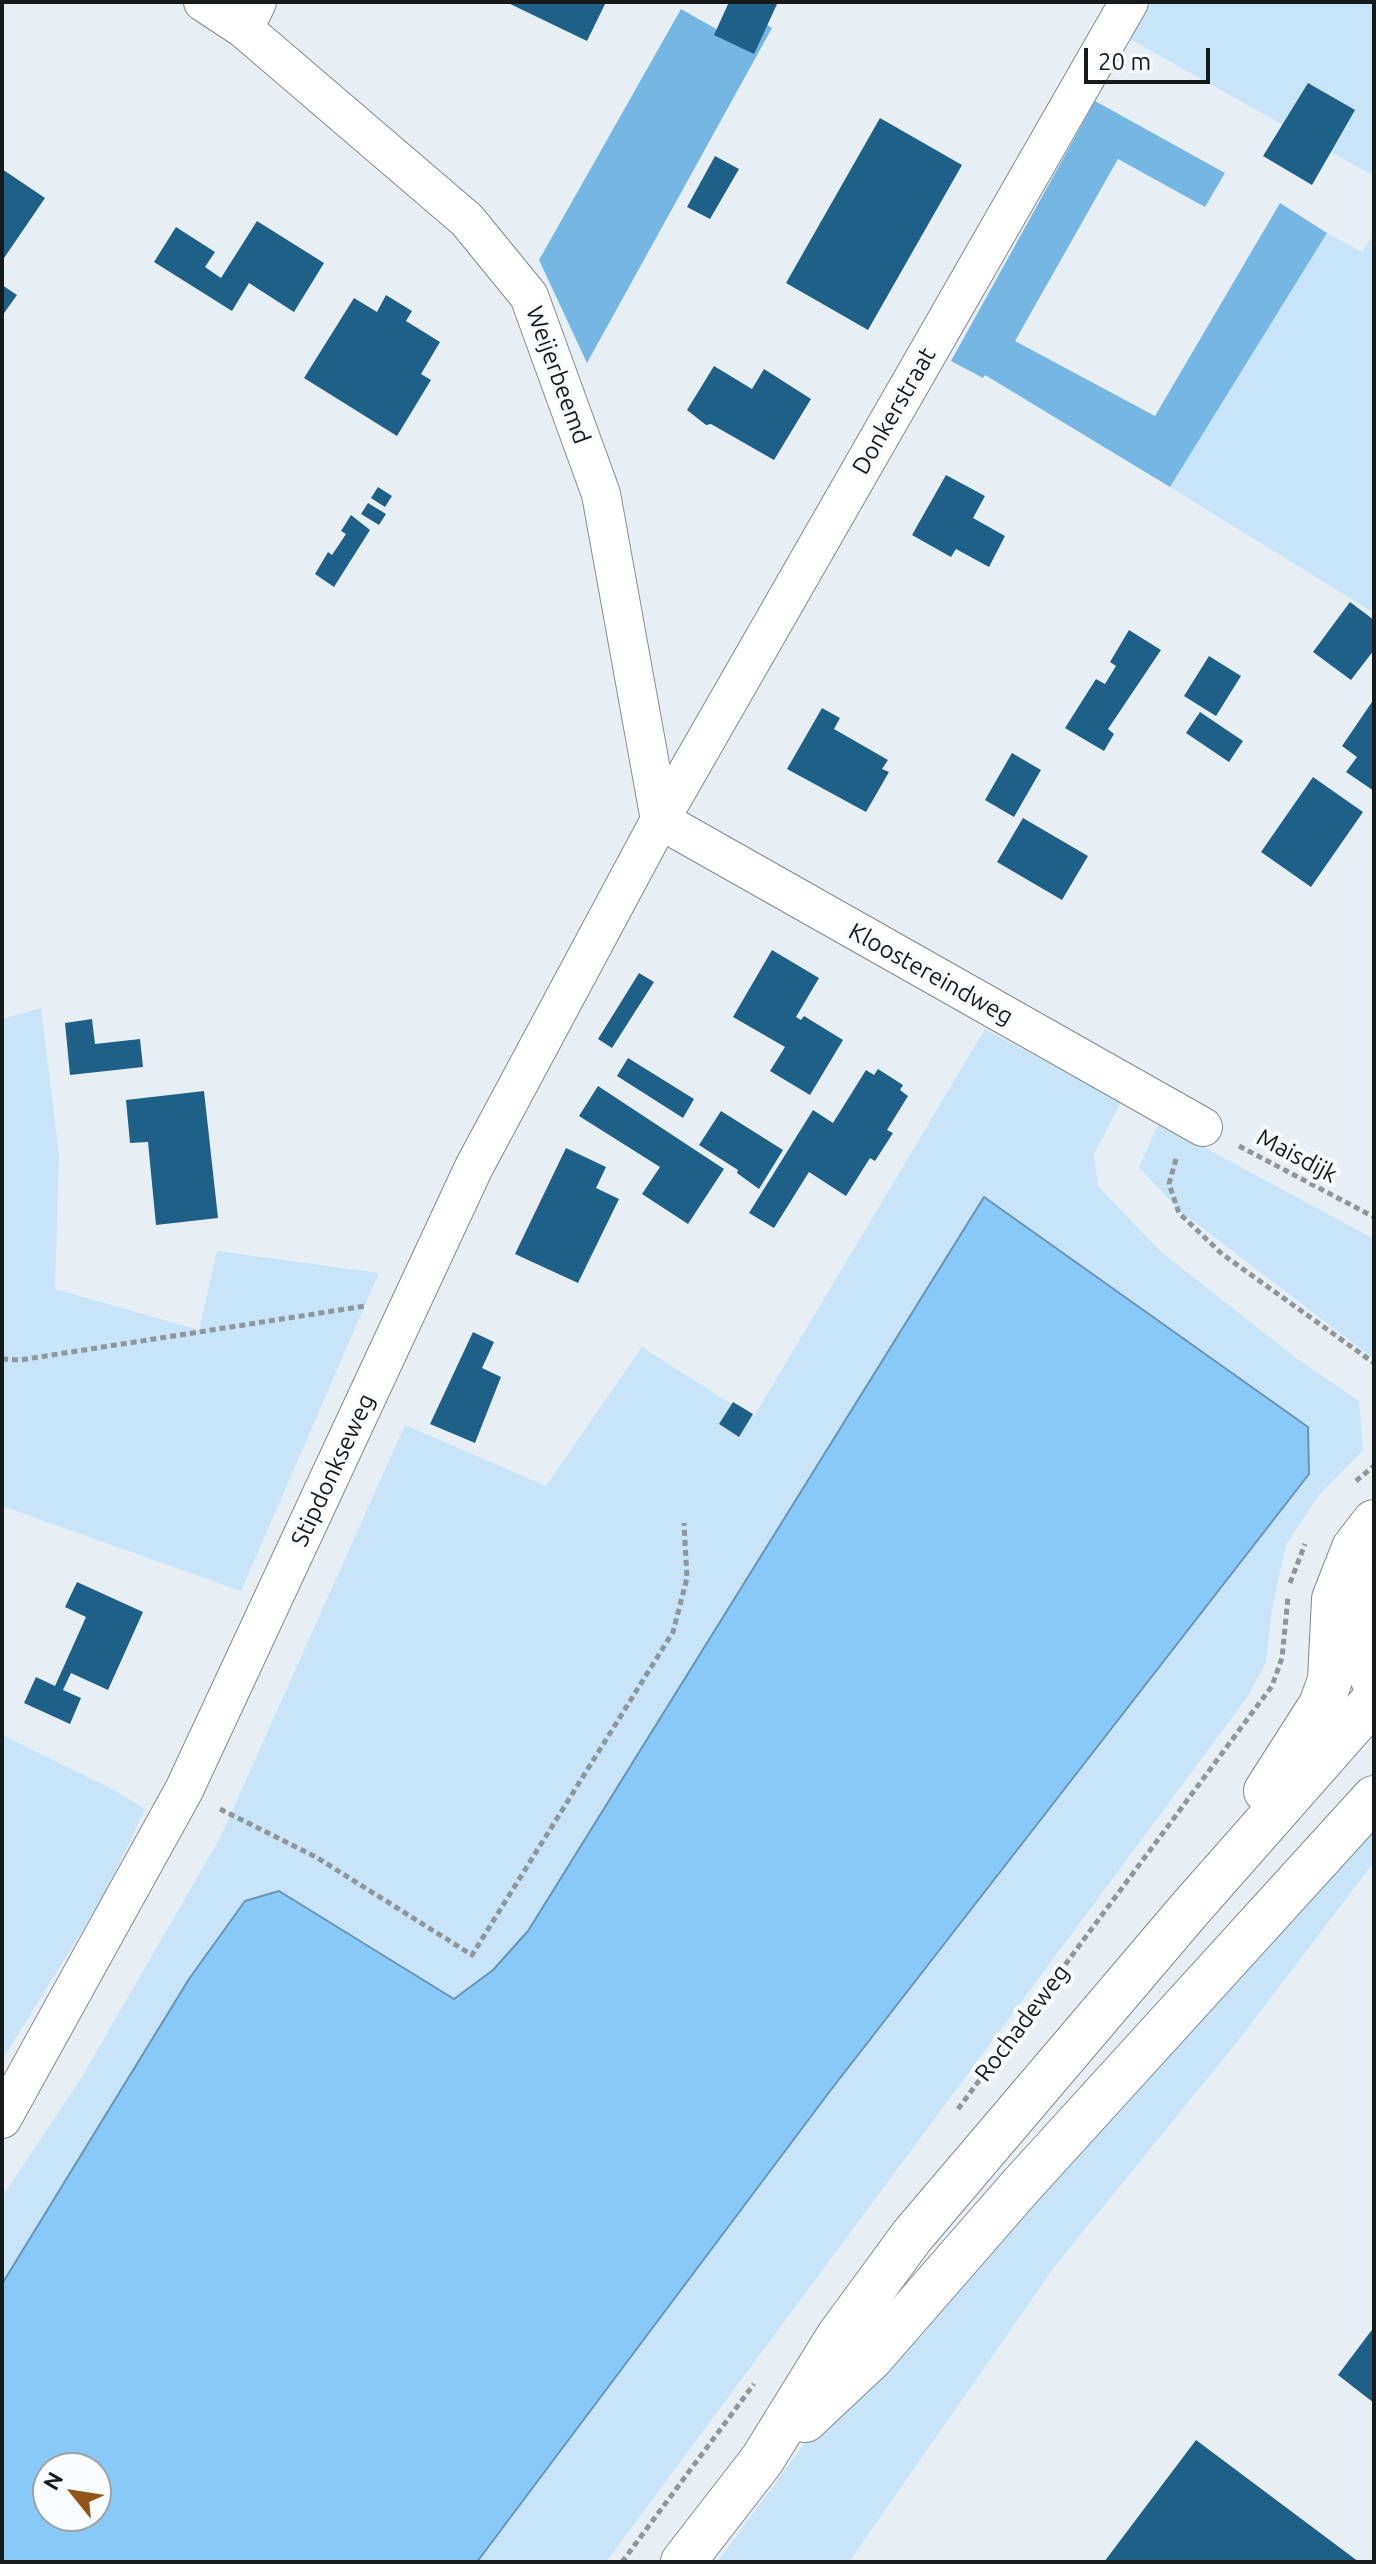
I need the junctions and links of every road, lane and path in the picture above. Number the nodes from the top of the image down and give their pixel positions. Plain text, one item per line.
1 (203, 2) edge
2 (1129, 2) edge
3 (251, 16) edge
4 (660, 820) junction
5 (1203, 1127) junction
6 (1374, 1217) edge
7 (413, 1299) junction
8 (2, 1359) edge
9 (1374, 1363) edge
10 (1374, 1466) edge
11 (1361, 1506) edge
12 (684, 1523) dead end
13 (1307, 1540) dead end
14 (1374, 1585) edge
15 (1374, 1682) edge
16 (1374, 1700) edge
17 (184, 1790) junction
18 (1374, 1798) edge
19 (1189, 1910) junction
20 (952, 2118) dead end
21 (2, 2119) edge
22 (763, 2372) dead end
23 (762, 2460) junction
24 (622, 2562) edge
25 (683, 2562) edge

1 - 3 street, Weijerbeemd
2 - 4 street, Donkerstraat
3 - 4 street, Weijerbeemd
4 - 5 street, Kloostereindweg
4 - 7 street, Stipdonkseweg
5 - 6 path, Maisdijk
5 - 9 path
7 - 8 path
7 - 17 street, Stipdonkseweg
10 - 11 path
11 - 19 main road
12 - 17 path
13 - 20 path, Rochadeweg
14 - 15 main road
16 - 19 main road
17 - 21 street, Stipdonkseweg
18 - 23 main road
19 - 23 main road
22 - 24 path
23 - 25 main road

